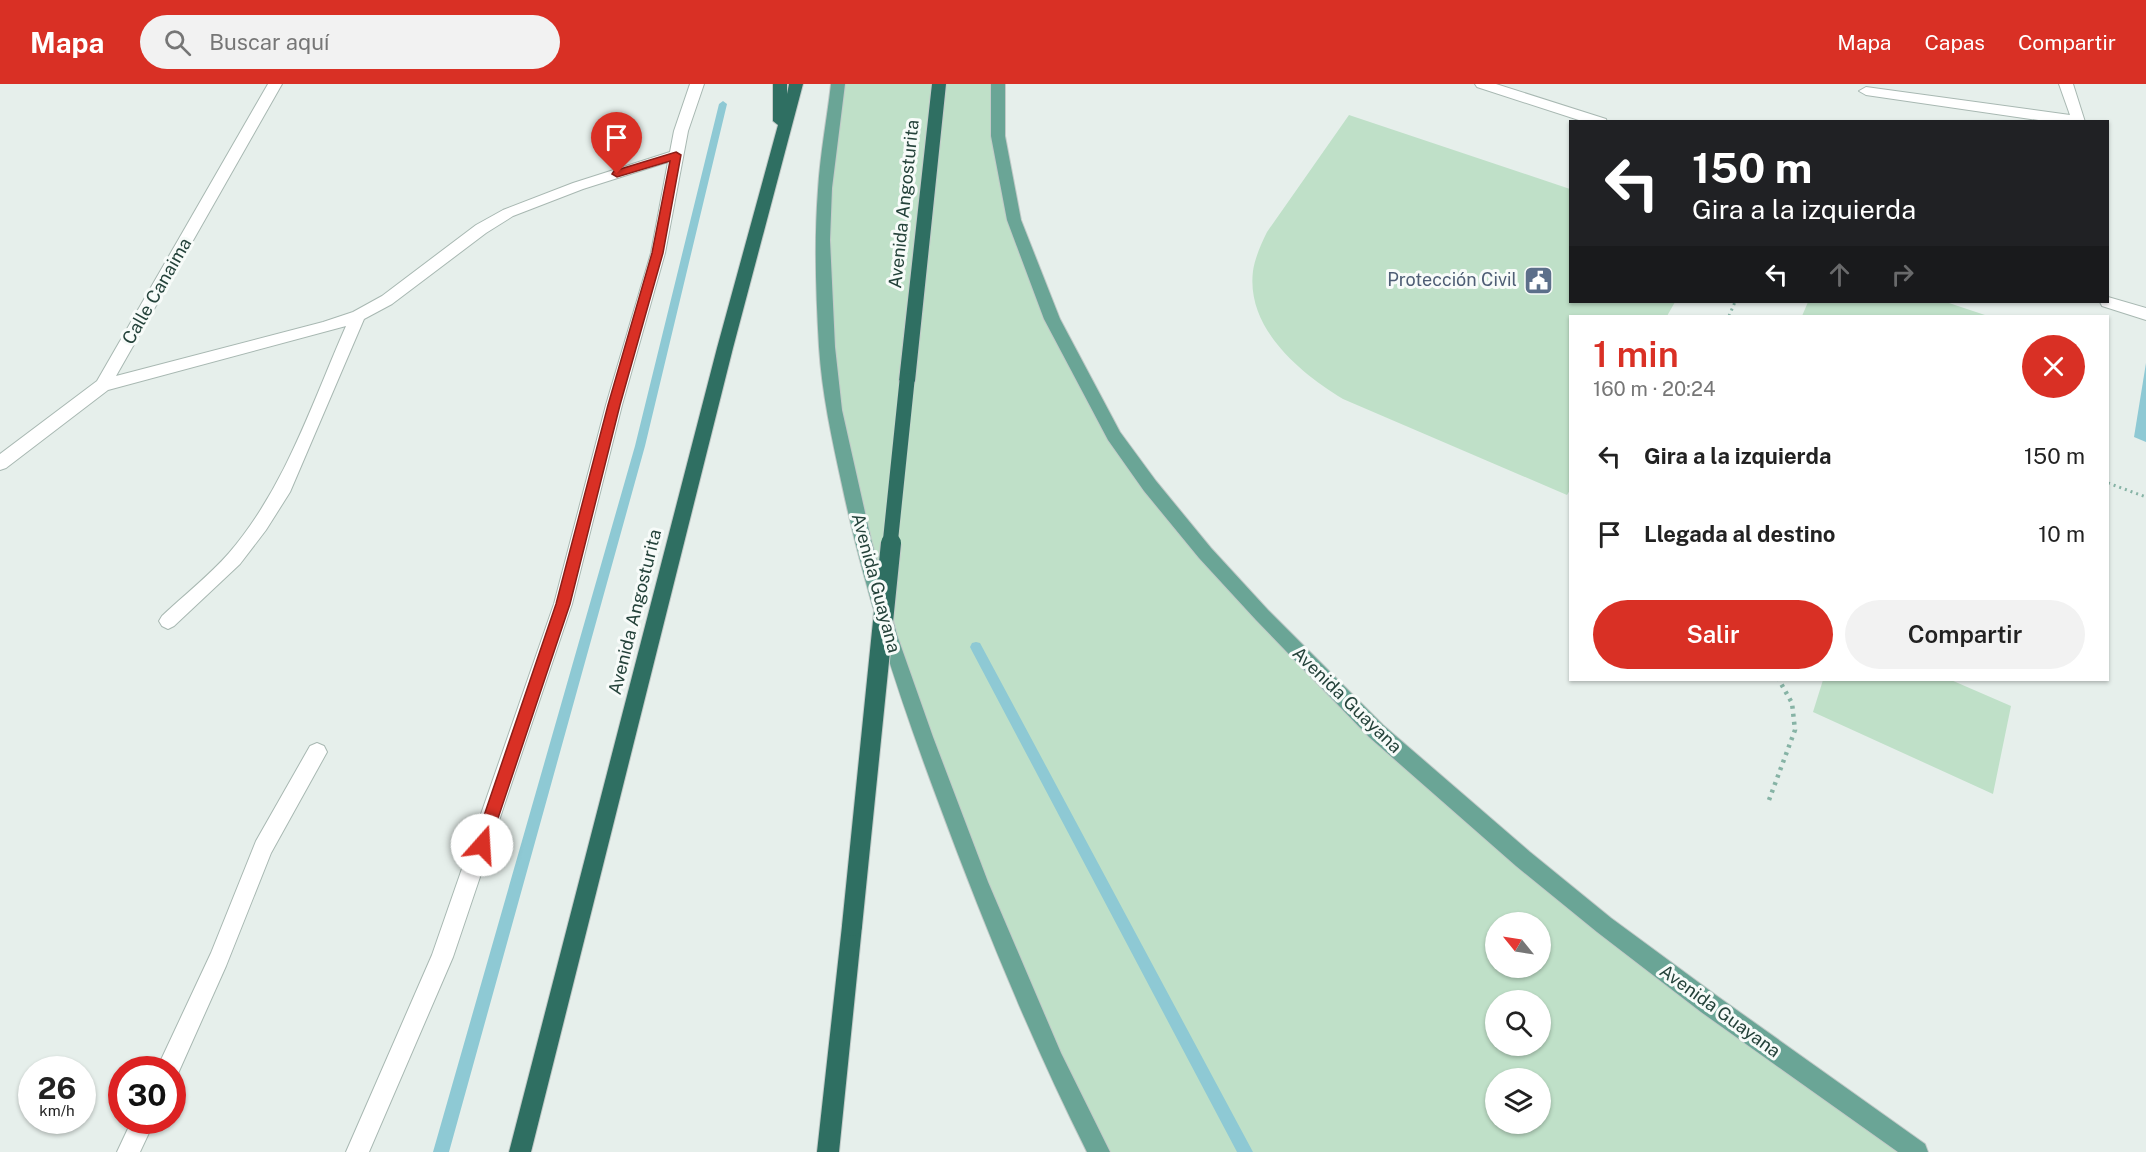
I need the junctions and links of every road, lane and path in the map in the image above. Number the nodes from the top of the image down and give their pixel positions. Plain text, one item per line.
1 (275, 84) edge
2 (697, 84) edge
3 (780, 84) edge
4 (796, 84) edge
5 (838, 84) edge
6 (939, 84) edge
7 (998, 84) edge
8 (1482, 84) edge
9 (2066, 84) edge
10 (1866, 91) dead end
11 (1595, 120) edge
12 (780, 141) junction
13 (676, 155) junction
14 (2109, 303) edge
15 (2146, 314) edge
16 (358, 316) junction
17 (103, 385) junction
18 (0, 463) edge
19 (2109, 483) edge
20 (2146, 497) edge
21 (168, 621) dead end
22 (1780, 681) edge
23 (317, 752) dead end
24 (1769, 800) dead end
25 (174, 1056) edge
26 (137, 1134) edge
27 (128, 1152) edge
28 (357, 1152) edge
29 (520, 1152) edge
30 (828, 1152) edge
31 (1099, 1152) edge
32 (1917, 1152) edge

1 - 17 street, Calle Canaima
2 - 13 street
3 - 12 highway
4 - 12 highway, Avenida Angosturita
5 - 31 main road, Avenida Guayana
6 - 30 highway, Avenida Angosturita, bridge
7 - 32 main road, Avenida Guayana
8 - 11 street
9 - 10 street
12 - 29 highway, Avenida Angosturita
13 - 16 street
13 - 28 street
14 - 15 street
16 - 17 street
16 - 21 street
17 - 18 street, Calle Canaima
19 - 20 path
22 - 24 path
23 - 25 street
26 - 27 street

